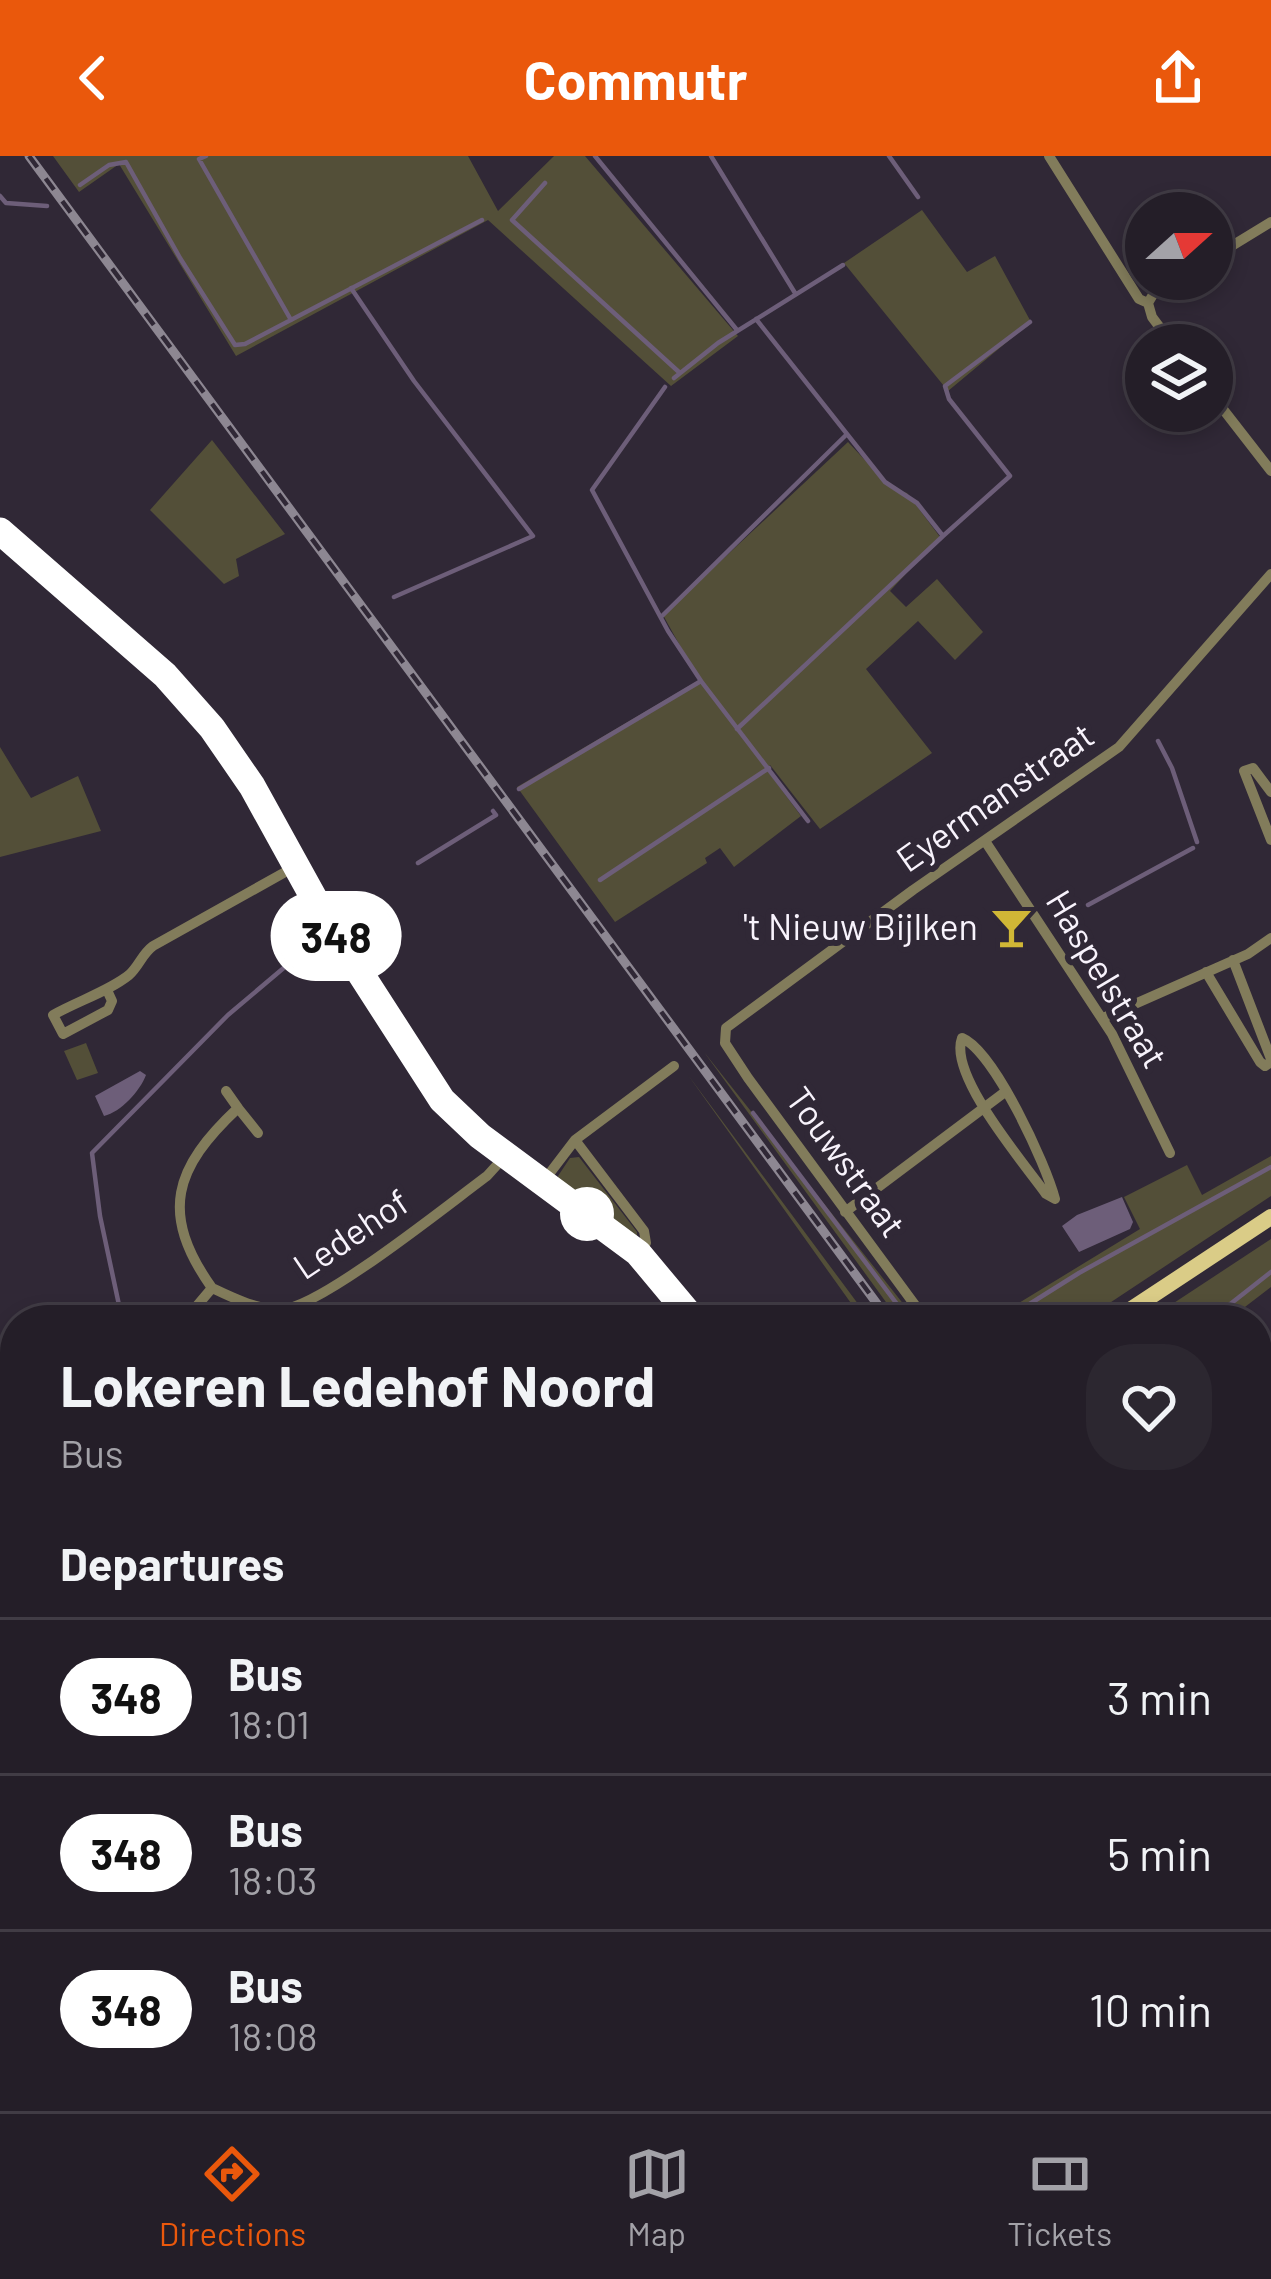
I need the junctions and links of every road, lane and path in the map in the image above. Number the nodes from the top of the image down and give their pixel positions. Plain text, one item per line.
1 (1049, 156) edge
2 (1271, 222) edge
3 (1233, 245) edge
4 (1150, 300) edge
5 (1148, 303) junction
6 (1158, 324) edge
7 (1233, 422) edge
8 (1271, 471) edge
9 (0, 531) edge
10 (1271, 574) edge
11 (1271, 792) edge
12 (1271, 839) edge
13 (985, 841) junction
14 (296, 866) junction
15 (1271, 938) edge
16 (1233, 960) junction
17 (1206, 972) junction
18 (107, 990) junction
19 (1103, 1018) junction
20 (724, 1036) joint
21 (1271, 1061) edge
22 (674, 1066) dead end
23 (226, 1091) dead end
24 (1005, 1092) junction
25 (984, 1107) junction
26 (238, 1108) junction
27 (258, 1133) dead end
28 (575, 1140) junction
29 (1170, 1153) dead end
30 (506, 1156) junction
31 (543, 1182) junction
32 (845, 1212) junction
33 (1271, 1217) edge
34 (638, 1253) junction
35 (212, 1288) junction
36 (198, 1305) edge
37 (247, 1305) edge
38 (297, 1305) edge
39 (681, 1305) edge
40 (915, 1305) edge
41 (1138, 1305) edge

1 - 5 street
2 - 3 street
4 - 5 street
5 - 6 street
7 - 8 street
9 - 14 street
10 - 13 street, Eyermanstraat
11 - 12 street
13 - 19 street, Haspelstraat
13 - 20 street, Eyermanstraat
14 - 18 street
14 - 30 street
15 - 16 street
16 - 17 street
16 - 21 street
17 - 19 street
17 - 21 street
18 - 18 street
19 - 29 street, Haspelstraat
20 - 32 street, Touwstraat
22 - 28 street
23 - 26 street
24 - 25 street
24 - 25 street
24 - 25 street
25 - 32 street
26 - 27 street
26 - 35 street
28 - 31 street
28 - 34 street
30 - 31 street
30 - 38 street, Ledehof
31 - 34 street
32 - 40 street, Touwstraat
33 - 41 main road
34 - 39 street
35 - 36 street
35 - 37 street, Ledehof

